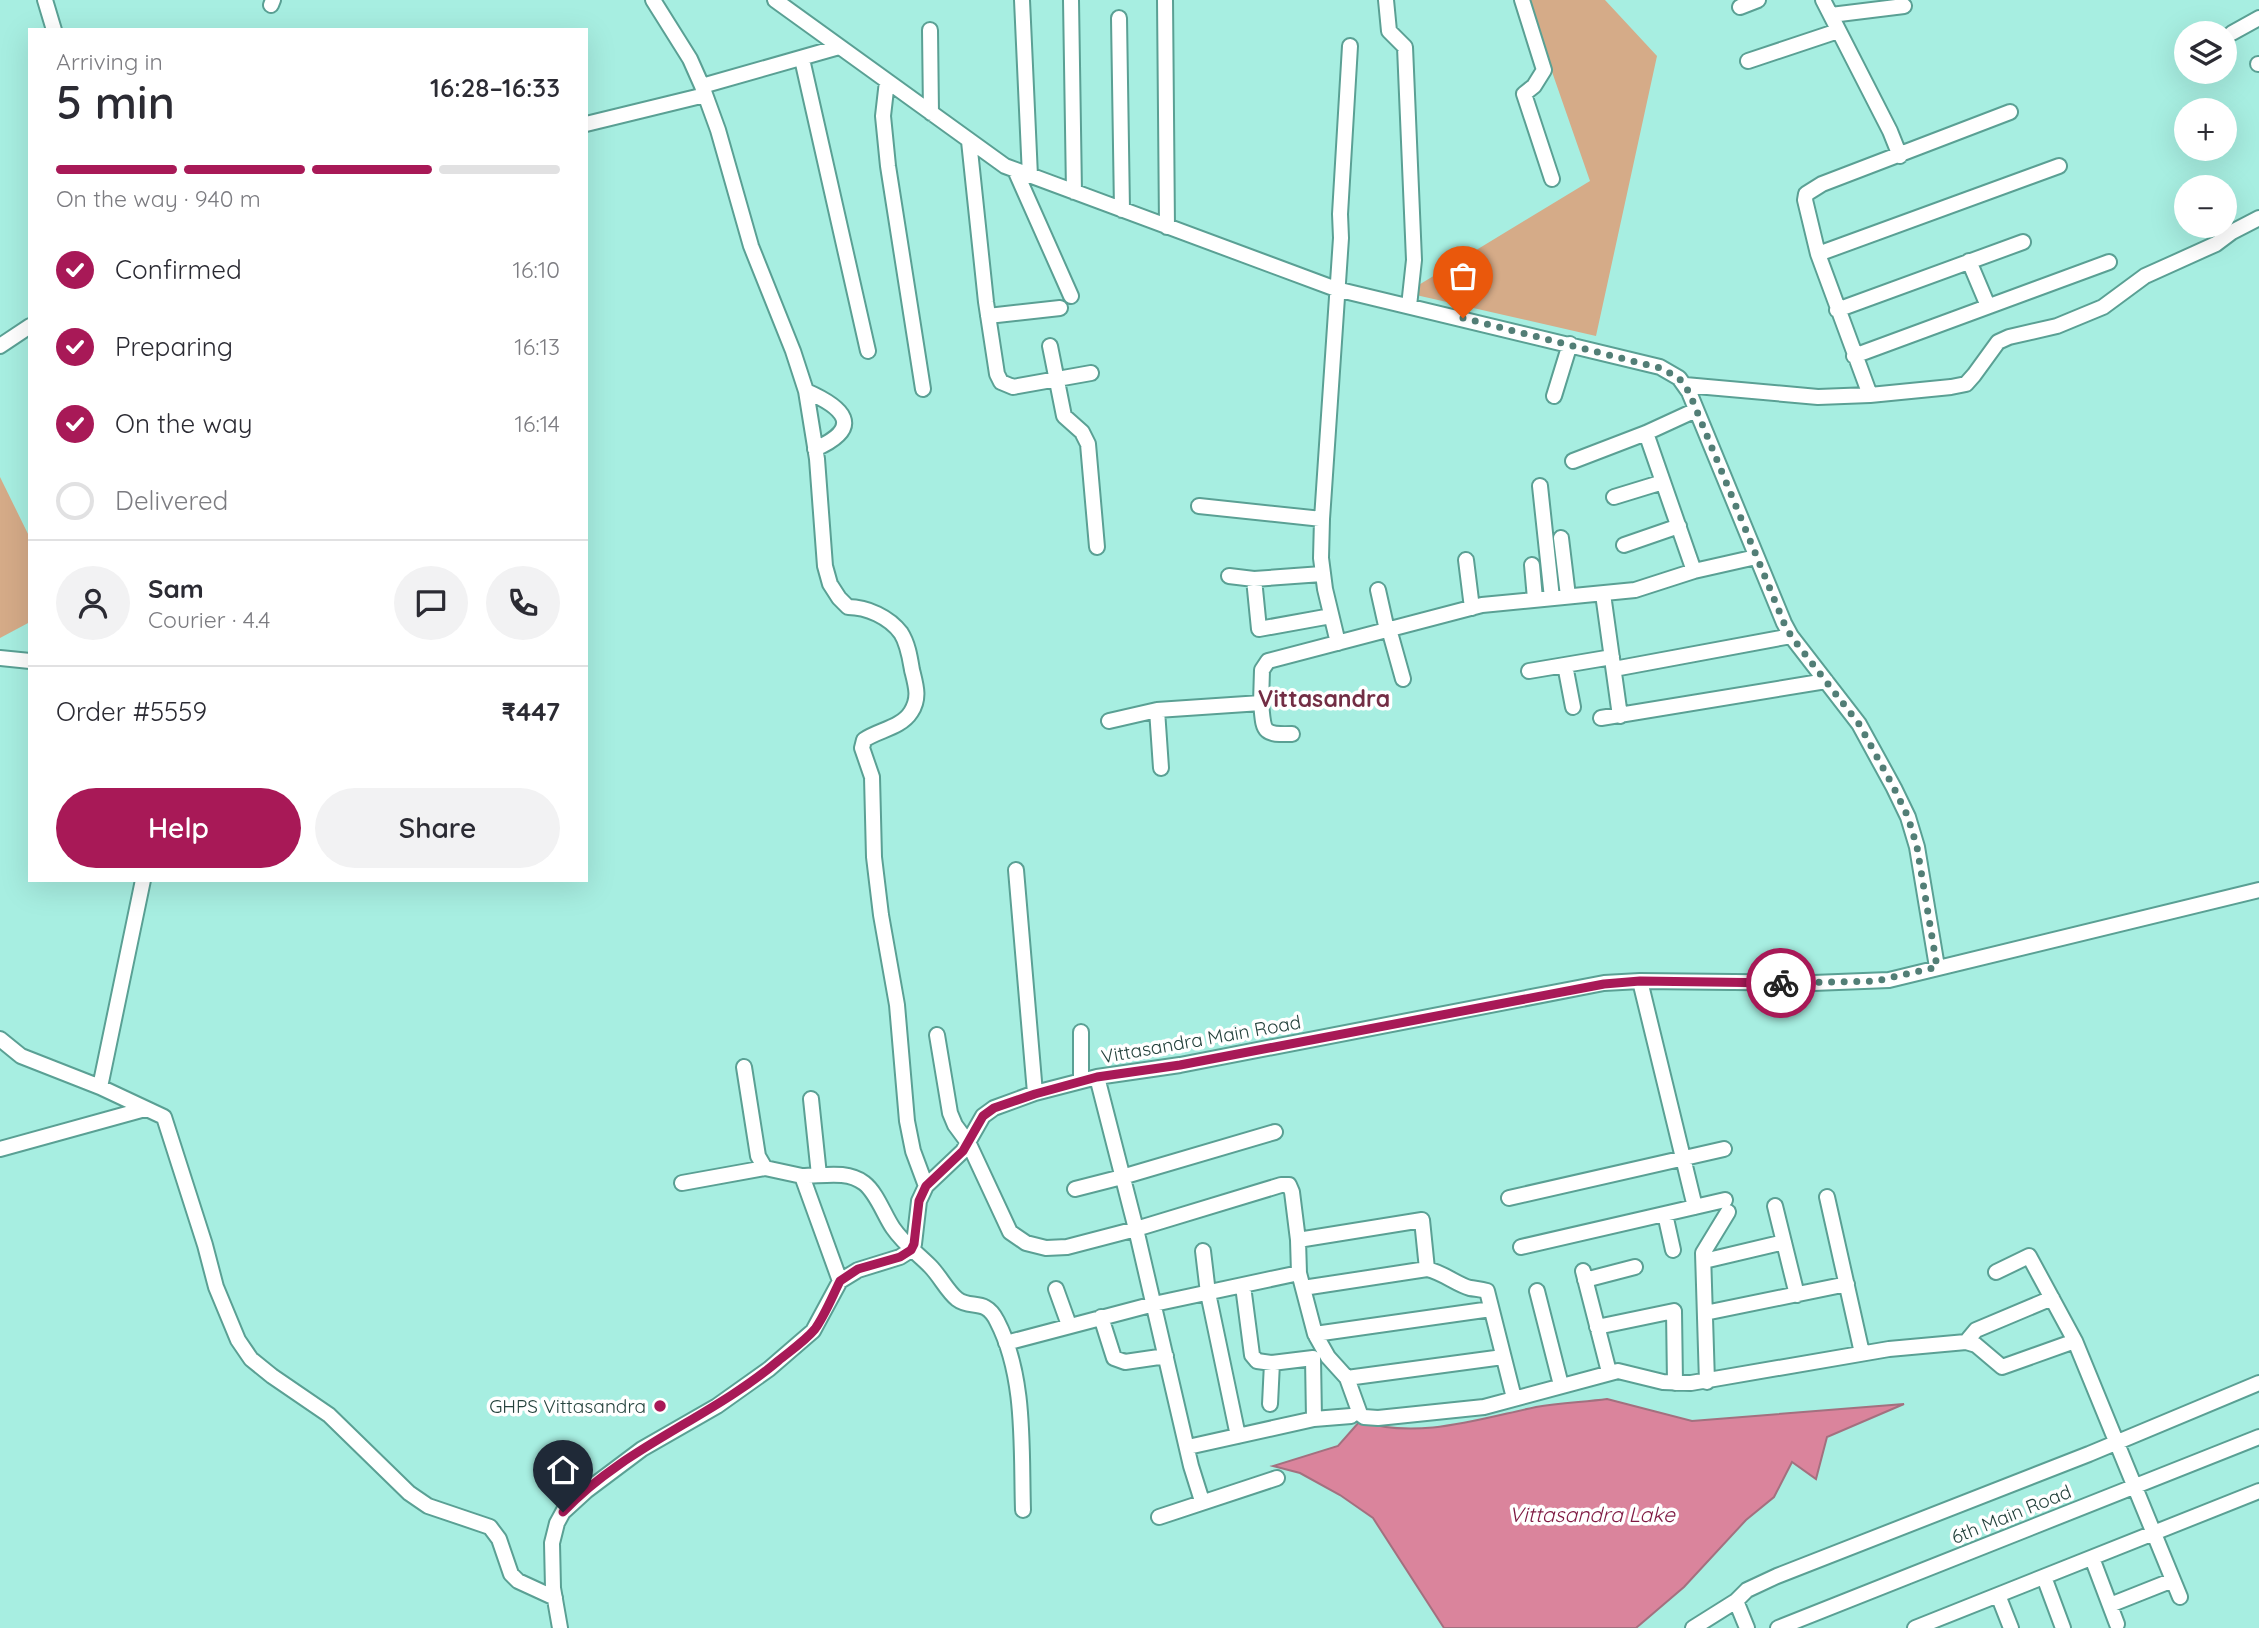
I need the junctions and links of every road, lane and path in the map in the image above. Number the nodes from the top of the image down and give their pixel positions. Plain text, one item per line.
1 (46, 0) edge
2 (653, 0) edge
3 (775, 0) edge
4 (1022, 0) edge
5 (1071, 0) edge
6 (1165, 0) edge
7 (1386, 0) edge
8 (1522, 0) edge
9 (1758, 0) edge
10 (1823, 0) edge
11 (1904, 6) dead end
12 (1740, 7) dead end
13 (1831, 15) junction
14 (1119, 18) dead end
15 (2259, 18) edge
16 (53, 28) edge
17 (930, 30) dead end
18 (2237, 30) edge
19 (1838, 31) junction
20 (1350, 46) dead end
21 (839, 47) junction
22 (802, 59) junction
23 (1748, 61) dead end
24 (887, 81) junction
25 (704, 91) junction
26 (2010, 112) dead end
27 (932, 113) junction
28 (588, 123) edge
29 (969, 141) junction
30 (1899, 156) junction
31 (2059, 166) dead end
32 (1016, 170) junction
33 (1030, 176) junction
34 (1552, 179) dead end
35 (1074, 192) junction
36 (1122, 210) junction
37 (2259, 218) edge
38 (1167, 227) junction
39 (2023, 242) dead end
40 (1818, 254) junction
41 (1969, 261) junction
42 (2109, 262) dead end
43 (1336, 289) junction
44 (1071, 296) dead end
45 (1409, 306) junction
46 (1987, 306) junction
47 (1060, 308) dead end
48 (1838, 310) junction
49 (988, 316) junction
50 (28, 327) edge
51 (1570, 344) junction
52 (0, 346) edge
53 (1050, 346) dead end
54 (868, 351) dead end
55 (1854, 356) junction
56 (1091, 373) dead end
57 (1056, 380) junction
58 (1685, 385) junction
59 (923, 389) dead end
60 (806, 391) junction
61 (1870, 395) junction
62 (1554, 396) dead end
63 (1696, 410) junction
64 (1646, 433) junction
65 (815, 449) junction
66 (1573, 461) dead end
67 (1663, 482) junction
68 (1540, 486) dead end
69 (1614, 497) dead end
70 (1199, 506) dead end
71 (1322, 519) junction
72 (1678, 527) junction
73 (1561, 538) dead end
74 (1624, 545) dead end
75 (1097, 547) dead end
76 (1756, 556) junction
77 (1466, 559) dead end
78 (1532, 565) dead end
79 (1694, 571) junction
80 (1322, 574) junction
81 (1228, 576) dead end
82 (1254, 579) junction
83 (1378, 590) dead end
84 (1603, 594) junction
85 (1568, 597) junction
86 (1552, 598) junction
87 (1535, 599) junction
88 (1472, 608) junction
89 (1331, 616) junction
90 (1388, 630) junction
91 (1791, 636) junction
92 (1338, 643) junction
93 (0, 658) edge
94 (28, 661) edge
95 (1613, 663) junction
96 (1565, 665) junction
97 (1530, 671) dead end
98 (1403, 679) dead end
99 (1826, 681) junction
100 (1261, 703) junction
101 (1573, 707) dead end
102 (1157, 710) junction
103 (1620, 716) junction
104 (1601, 719) dead end
105 (1109, 721) dead end
106 (1292, 734) dead end
107 (1161, 768) dead end
108 (1016, 870) dead end
109 (143, 882) edge
110 (2259, 890) edge
111 (1937, 967) junction
112 (1640, 981) junction
113 (1081, 1032) dead end
114 (937, 1035) dead end
115 (0, 1040) edge
116 (744, 1067) dead end
117 (1097, 1077) junction
118 (1081, 1080) junction
119 (100, 1087) junction
120 (1035, 1094) junction
121 (811, 1100) dead end
122 (145, 1109) junction
123 (1275, 1132) dead end
124 (969, 1144) junction
125 (0, 1149) edge
126 (1724, 1149) dead end
127 (1683, 1158) junction
128 (765, 1168) junction
129 (820, 1175) junction
130 (802, 1177) junction
131 (1122, 1177) junction
132 (682, 1183) dead end
133 (926, 1186) junction
134 (1075, 1189) dead end
135 (1827, 1197) dead end
136 (1509, 1198) dead end
137 (1775, 1206) dead end
138 (1695, 1207) junction
139 (1665, 1214) junction
140 (1136, 1229) junction
141 (1298, 1240) junction
142 (1784, 1242) junction
143 (1521, 1247) dead end
144 (911, 1250) junction
145 (1673, 1250) dead end
146 (1203, 1251) dead end
147 (1704, 1261) junction
148 (1635, 1267) dead end
149 (1427, 1269) junction
150 (1996, 1272) dead end
151 (1299, 1273) junction
152 (840, 1281) junction
153 (1847, 1284) junction
154 (1243, 1286) junction
155 (1303, 1288) junction
156 (1056, 1289) dead end
157 (1537, 1291) dead end
158 (1208, 1293) junction
159 (1797, 1295) junction
160 (2052, 1298) junction
161 (1154, 1304) junction
162 (1491, 1309) junction
163 (1705, 1313) junction
164 (1101, 1317) junction
165 (1069, 1325) junction
166 (1597, 1327) junction
167 (1315, 1334) junction
168 (2075, 1341) junction
169 (1966, 1342) junction
170 (1006, 1343) junction
171 (1862, 1353) junction
172 (1166, 1356) junction
173 (1503, 1357) junction
174 (1272, 1363) junction
175 (1609, 1372) junction
176 (1347, 1378) junction
177 (1707, 1382) junction
178 (1675, 1383) junction
179 (2259, 1383) edge
180 (1561, 1385) junction
181 (1514, 1398) junction
182 (1270, 1404) dead end
183 (1351, 1416) dead end
184 (1314, 1419) junction
185 (1238, 1436) junction
186 (2259, 1437) edge
187 (2116, 1442) junction
188 (1188, 1447) junction
189 (1277, 1478) dead end
190 (2134, 1486) junction
191 (2259, 1491) edge
192 (1202, 1501) junction
193 (1023, 1510) dead end
194 (1159, 1517) dead end
195 (2154, 1533) junction
196 (2092, 1558) junction
197 (2043, 1577) junction
198 (2173, 1580) junction
199 (1998, 1595) junction
200 (2180, 1597) dead end
201 (555, 1598) junction
202 (1735, 1601) junction
203 (2110, 1605) junction
204 (1952, 1614) junction
205 (2117, 1624) dead end
206 (560, 1628) edge
207 (1693, 1628) edge
208 (1747, 1628) edge
209 (1778, 1628) edge
210 (1916, 1628) edge
211 (1957, 1628) edge
212 (2011, 1628) edge
213 (2063, 1628) edge

1 - 16 street
2 - 25 street
3 - 21 street
4 - 33 street
5 - 35 street
6 - 38 street
7 - 45 street
8 - 34 street
9 - 12 street
10 - 13 street
11 - 13 street
13 - 19 street
14 - 36 street
15 - 18 street
17 - 27 street
19 - 23 street
19 - 30 street
20 - 43 street
21 - 22 street
21 - 24 street
22 - 25 street
22 - 54 street
24 - 27 street
24 - 59 street
25 - 28 street
25 - 60 street
26 - 30 street
27 - 29 street
29 - 32 street
29 - 49 street
30 - 40 street
31 - 40 street
32 - 33 street
32 - 44 street
33 - 35 street
35 - 36 street
36 - 38 street
37 - 61 street
38 - 43 street
39 - 41 street
40 - 48 street
41 - 46 street
41 - 48 street
42 - 46 street
43 - 45 street
43 - 71 street
45 - 51 street
46 - 55 street
47 - 49 street
48 - 55 street
49 - 57 street
50 - 52 street
51 - 58 street
51 - 62 street
53 - 57 street
55 - 61 street
56 - 57 street
57 - 75 street
58 - 61 street
58 - 63 street
60 - 65 street
60 - 65 street
63 - 64 street
63 - 76 street
64 - 66 street
64 - 67 street
65 - 133 street
67 - 69 street
67 - 72 street
68 - 86 street
70 - 71 street
71 - 80 street
72 - 74 street
72 - 79 street
73 - 85 street
76 - 79 street
76 - 91 street
77 - 88 street
78 - 87 street
79 - 84 street
80 - 82 street
80 - 89 street
81 - 82 street
82 - 89 street
83 - 90 street
84 - 85 street
84 - 95 street
85 - 86 street
86 - 87 street
87 - 88 street
88 - 90 street
89 - 92 street
90 - 92 street
90 - 98 street
91 - 95 street
91 - 99 street
92 - 100 street
93 - 94 street
95 - 96 street
95 - 103 street
96 - 97 street
96 - 101 street
99 - 103 street
99 - 111 street
100 - 102 street
100 - 106 street
102 - 105 street
102 - 107 street
103 - 104 street
108 - 120 street
109 - 119 street
110 - 111 street, Vittasandra Main Road
111 - 112 street, Vittasandra Main Road
112 - 117 street, Vittasandra Main Road
112 - 127 street
113 - 118 street
114 - 124 street
115 - 119 street
116 - 128 street
117 - 118 street, Vittasandra Main Road
117 - 131 street
118 - 120 street, Vittasandra Main Road
119 - 122 street
120 - 124 street, Vittasandra Main Road
121 - 129 street
122 - 125 street
122 - 201 street
123 - 131 street
124 - 133 street, Vittasandra Main Road
124 - 140 street
126 - 127 street
127 - 136 street
127 - 138 street
128 - 130 street
128 - 132 street
129 - 130 street
129 - 144 street
130 - 152 street
131 - 134 street
131 - 140 street
133 - 144 street
135 - 153 street
137 - 142 street
138 - 139 street
138 - 147 street
139 - 143 street
139 - 145 street
140 - 141 street
140 - 161 street
141 - 149 street
141 - 151 street
142 - 147 street
142 - 159 street
144 - 152 street
144 - 170 street
146 - 158 street
147 - 163 street
148 - 166 street
149 - 155 street
149 - 162 street
150 - 160 street
151 - 154 street
151 - 155 street
152 - 201 street
153 - 159 street
153 - 171 street
154 - 158 street
154 - 174 street
155 - 167 street
156 - 165 street
157 - 180 street
158 - 161 street
158 - 185 street
159 - 163 street
160 - 168 street
160 - 169 street
161 - 164 street
161 - 172 street
162 - 167 street
162 - 173 street
163 - 177 street
164 - 165 street
164 - 172 street
165 - 170 street
166 - 175 street
166 - 178 street
167 - 176 street
168 - 169 street
168 - 187 street
169 - 171 street
170 - 193 street
171 - 177 street
172 - 188 street
173 - 176 street
173 - 181 street
174 - 182 street
174 - 184 street
175 - 178 street
175 - 180 street
176 - 181 street
177 - 178 street
179 - 187 street
180 - 181 street
183 - 184 street
184 - 185 street
185 - 188 street
186 - 190 street, 6th Main Road
187 - 190 street
187 - 202 street
188 - 192 street
189 - 192 street
190 - 195 street
190 - 209 street, 6th Main Road
191 - 195 street
192 - 194 street
195 - 196 street
195 - 198 street
196 - 197 street
196 - 203 street
197 - 199 street
197 - 213 street
198 - 200 street
198 - 203 street
199 - 204 street
199 - 212 street
201 - 206 street
202 - 207 street
202 - 208 street
203 - 205 street
204 - 210 street
204 - 211 street

